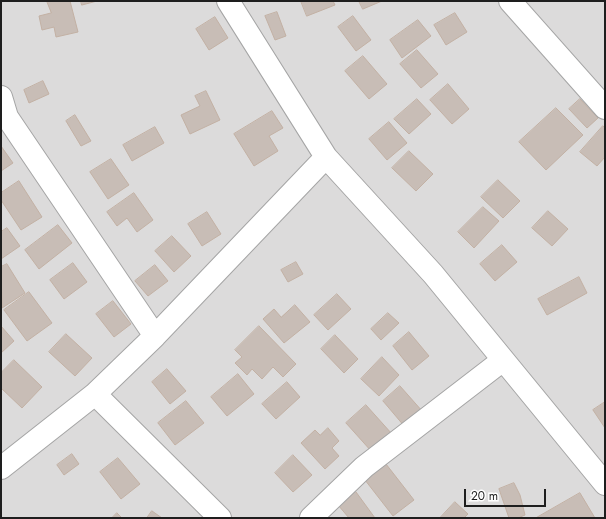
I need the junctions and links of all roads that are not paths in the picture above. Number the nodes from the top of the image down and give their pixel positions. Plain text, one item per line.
1 (228, 1) edge
2 (510, 1) edge
3 (1, 96) edge
4 (605, 108) edge
5 (4, 118) edge
6 (326, 157) junction
7 (155, 336) junction
8 (503, 360) junction
9 (95, 394) junction
10 (1, 468) edge
11 (605, 484) edge
12 (220, 518) edge
13 (311, 518) edge

1 - 6 street
2 - 4 street
3 - 5 street
5 - 7 street
6 - 7 street
6 - 8 street
7 - 9 street
8 - 11 street
8 - 13 street
9 - 10 street
9 - 12 street

